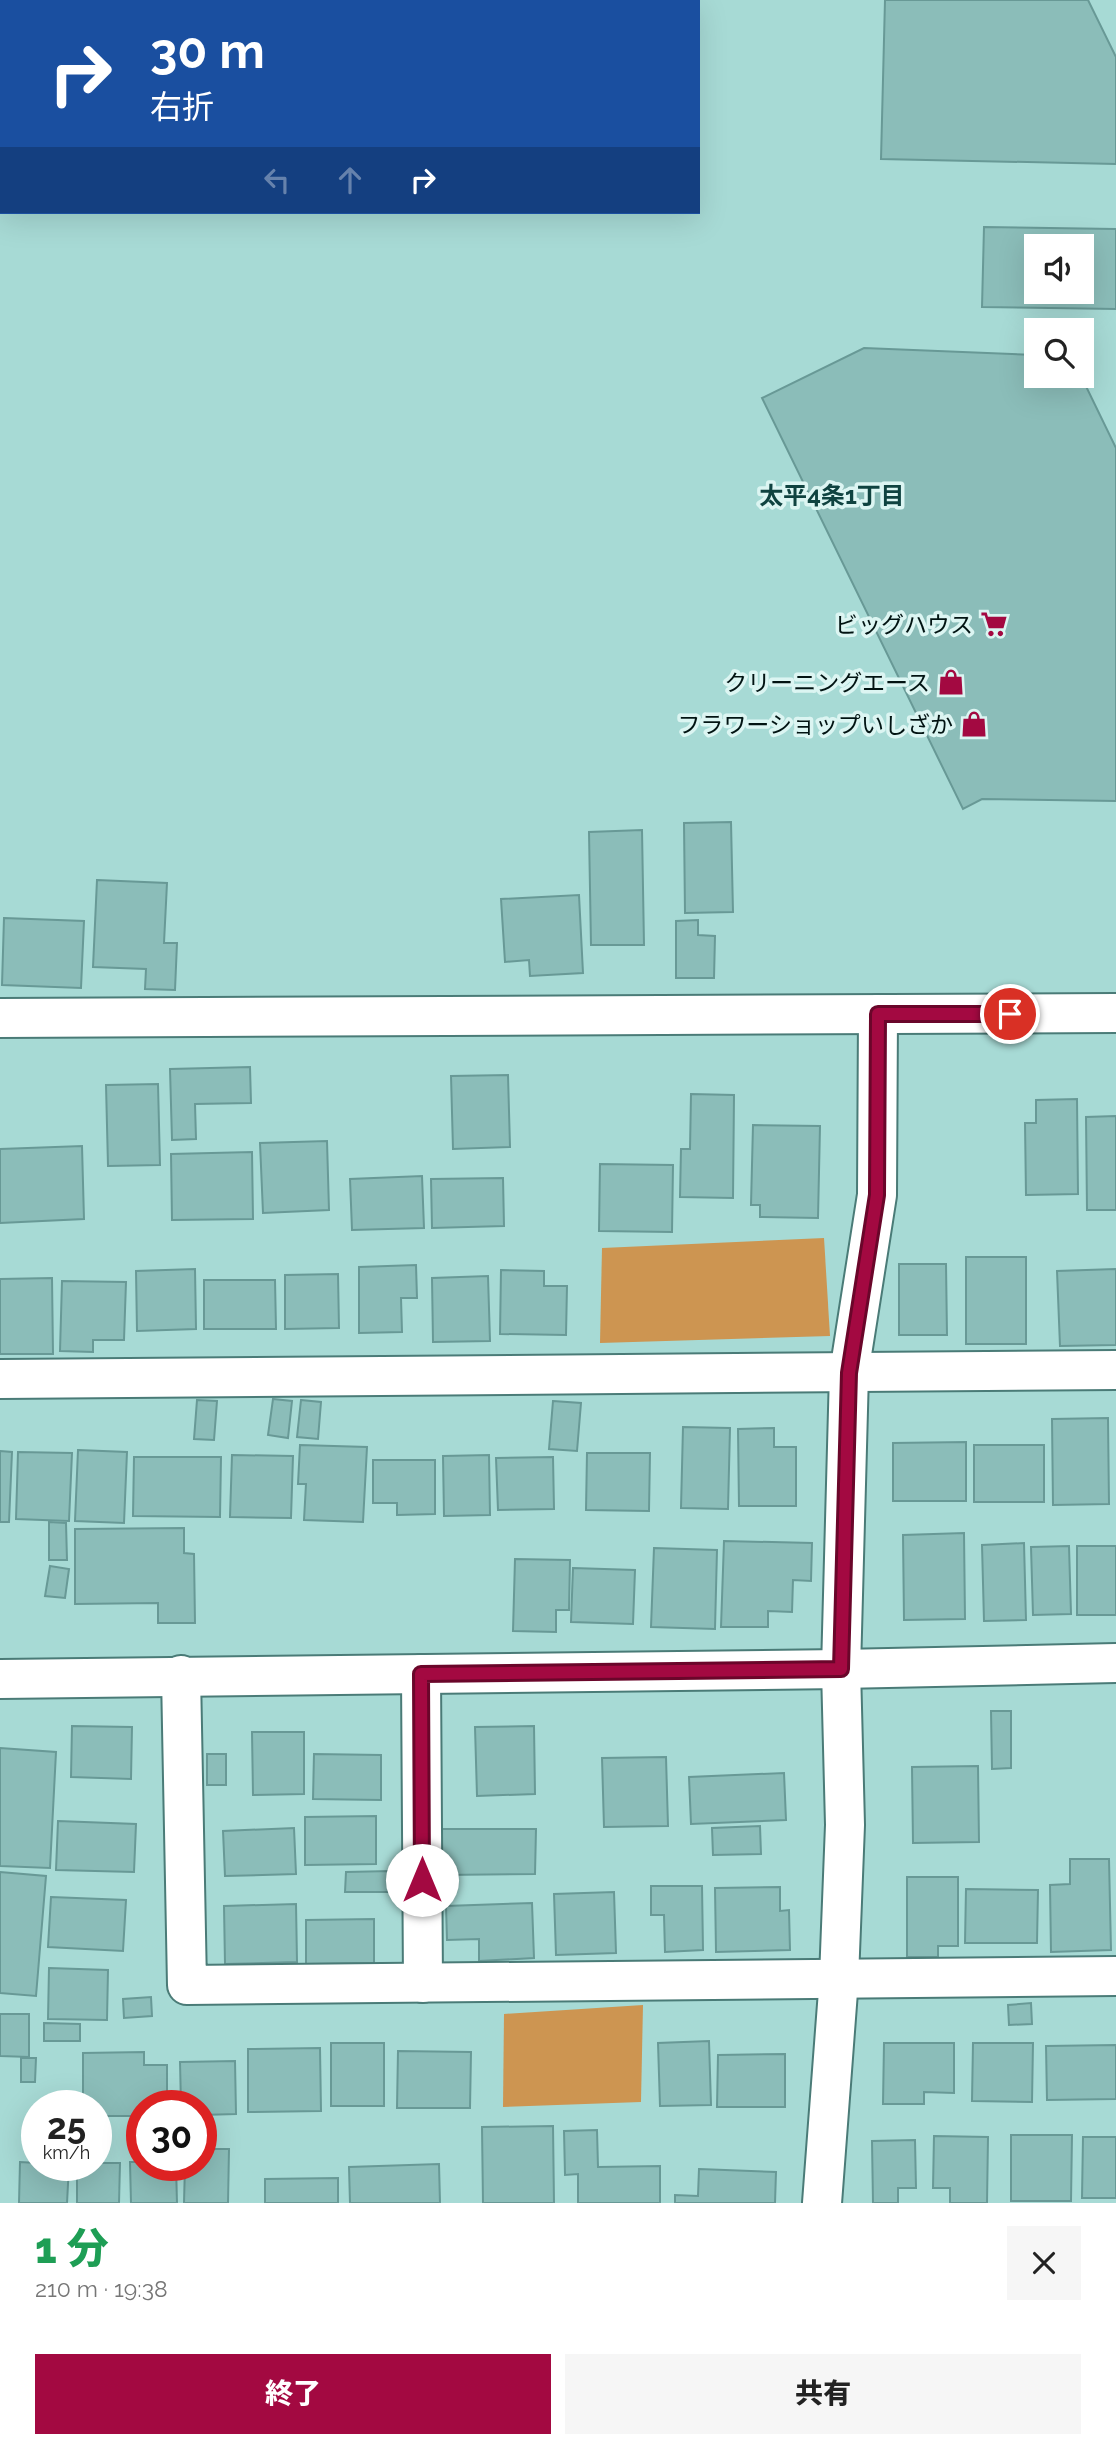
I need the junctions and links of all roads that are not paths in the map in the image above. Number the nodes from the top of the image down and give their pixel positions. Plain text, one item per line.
1 (1116, 1013) edge
2 (878, 1014) junction
3 (0, 1018) edge
4 (1116, 1370) edge
5 (849, 1373) junction
6 (0, 1379) edge
7 (1116, 1663) edge
8 (841, 1669) junction
9 (421, 1674) junction
10 (181, 1675) junction
11 (0, 1678) edge
12 (1116, 1976) edge
13 (839, 1978) junction
14 (423, 1983) junction
15 (822, 2203) edge

1 - 2 street
2 - 3 street
2 - 5 street
4 - 5 street
5 - 6 street
5 - 8 street
7 - 8 street
8 - 9 street
8 - 13 street
9 - 10 street
9 - 14 street
10 - 11 street
10 - 14 street
12 - 13 street
13 - 14 street
13 - 15 street

